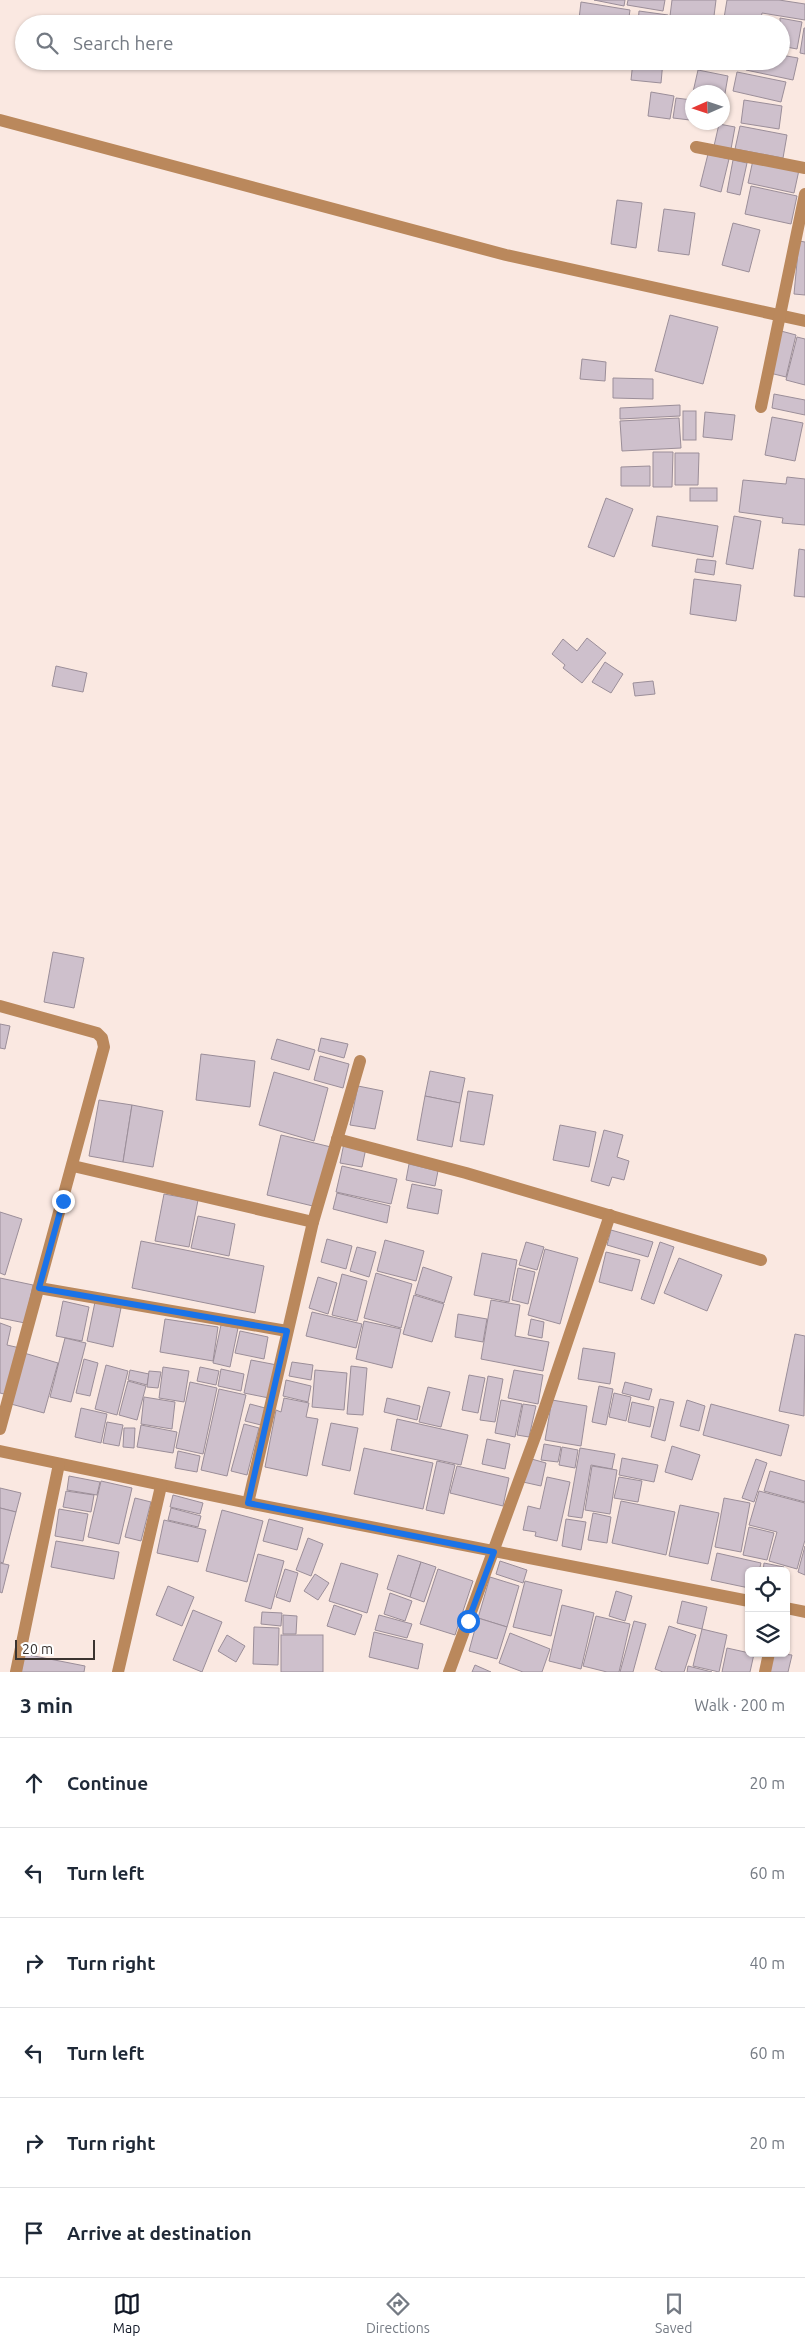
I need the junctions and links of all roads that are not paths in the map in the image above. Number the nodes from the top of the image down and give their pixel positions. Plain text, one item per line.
1 (0, 120) edge
2 (696, 147) dead end
3 (805, 168) edge
4 (805, 194) edge
5 (778, 316) junction
6 (805, 321) edge
7 (761, 407) dead end
8 (0, 1006) edge
9 (360, 1061) dead end
10 (336, 1139) junction
11 (73, 1166) junction
12 (610, 1215) junction
13 (313, 1222) junction
14 (761, 1260) dead end
15 (39, 1288) junction
16 (287, 1331) junction
17 (0, 1429) edge
18 (0, 1451) edge
19 (59, 1464) junction
20 (161, 1486) junction
21 (248, 1503) junction
22 (494, 1552) junction
23 (745, 1600) edge
24 (790, 1609) edge
25 (805, 1612) edge
26 (768, 1657) edge
27 (16, 1672) edge
28 (118, 1672) edge
29 (449, 1672) edge
30 (765, 1672) edge

1 - 5 street
2 - 3 street
4 - 5 street
5 - 6 street
5 - 7 street
8 - 11 street
9 - 10 street
10 - 12 street
10 - 13 street
11 - 13 street
11 - 15 street
12 - 14 street
12 - 22 street
13 - 16 street
15 - 16 street
15 - 17 street
16 - 21 street
18 - 19 street
19 - 20 street
19 - 27 street
20 - 21 street
20 - 28 street
21 - 22 street
22 - 23 street
22 - 29 street
24 - 25 street
26 - 30 street

